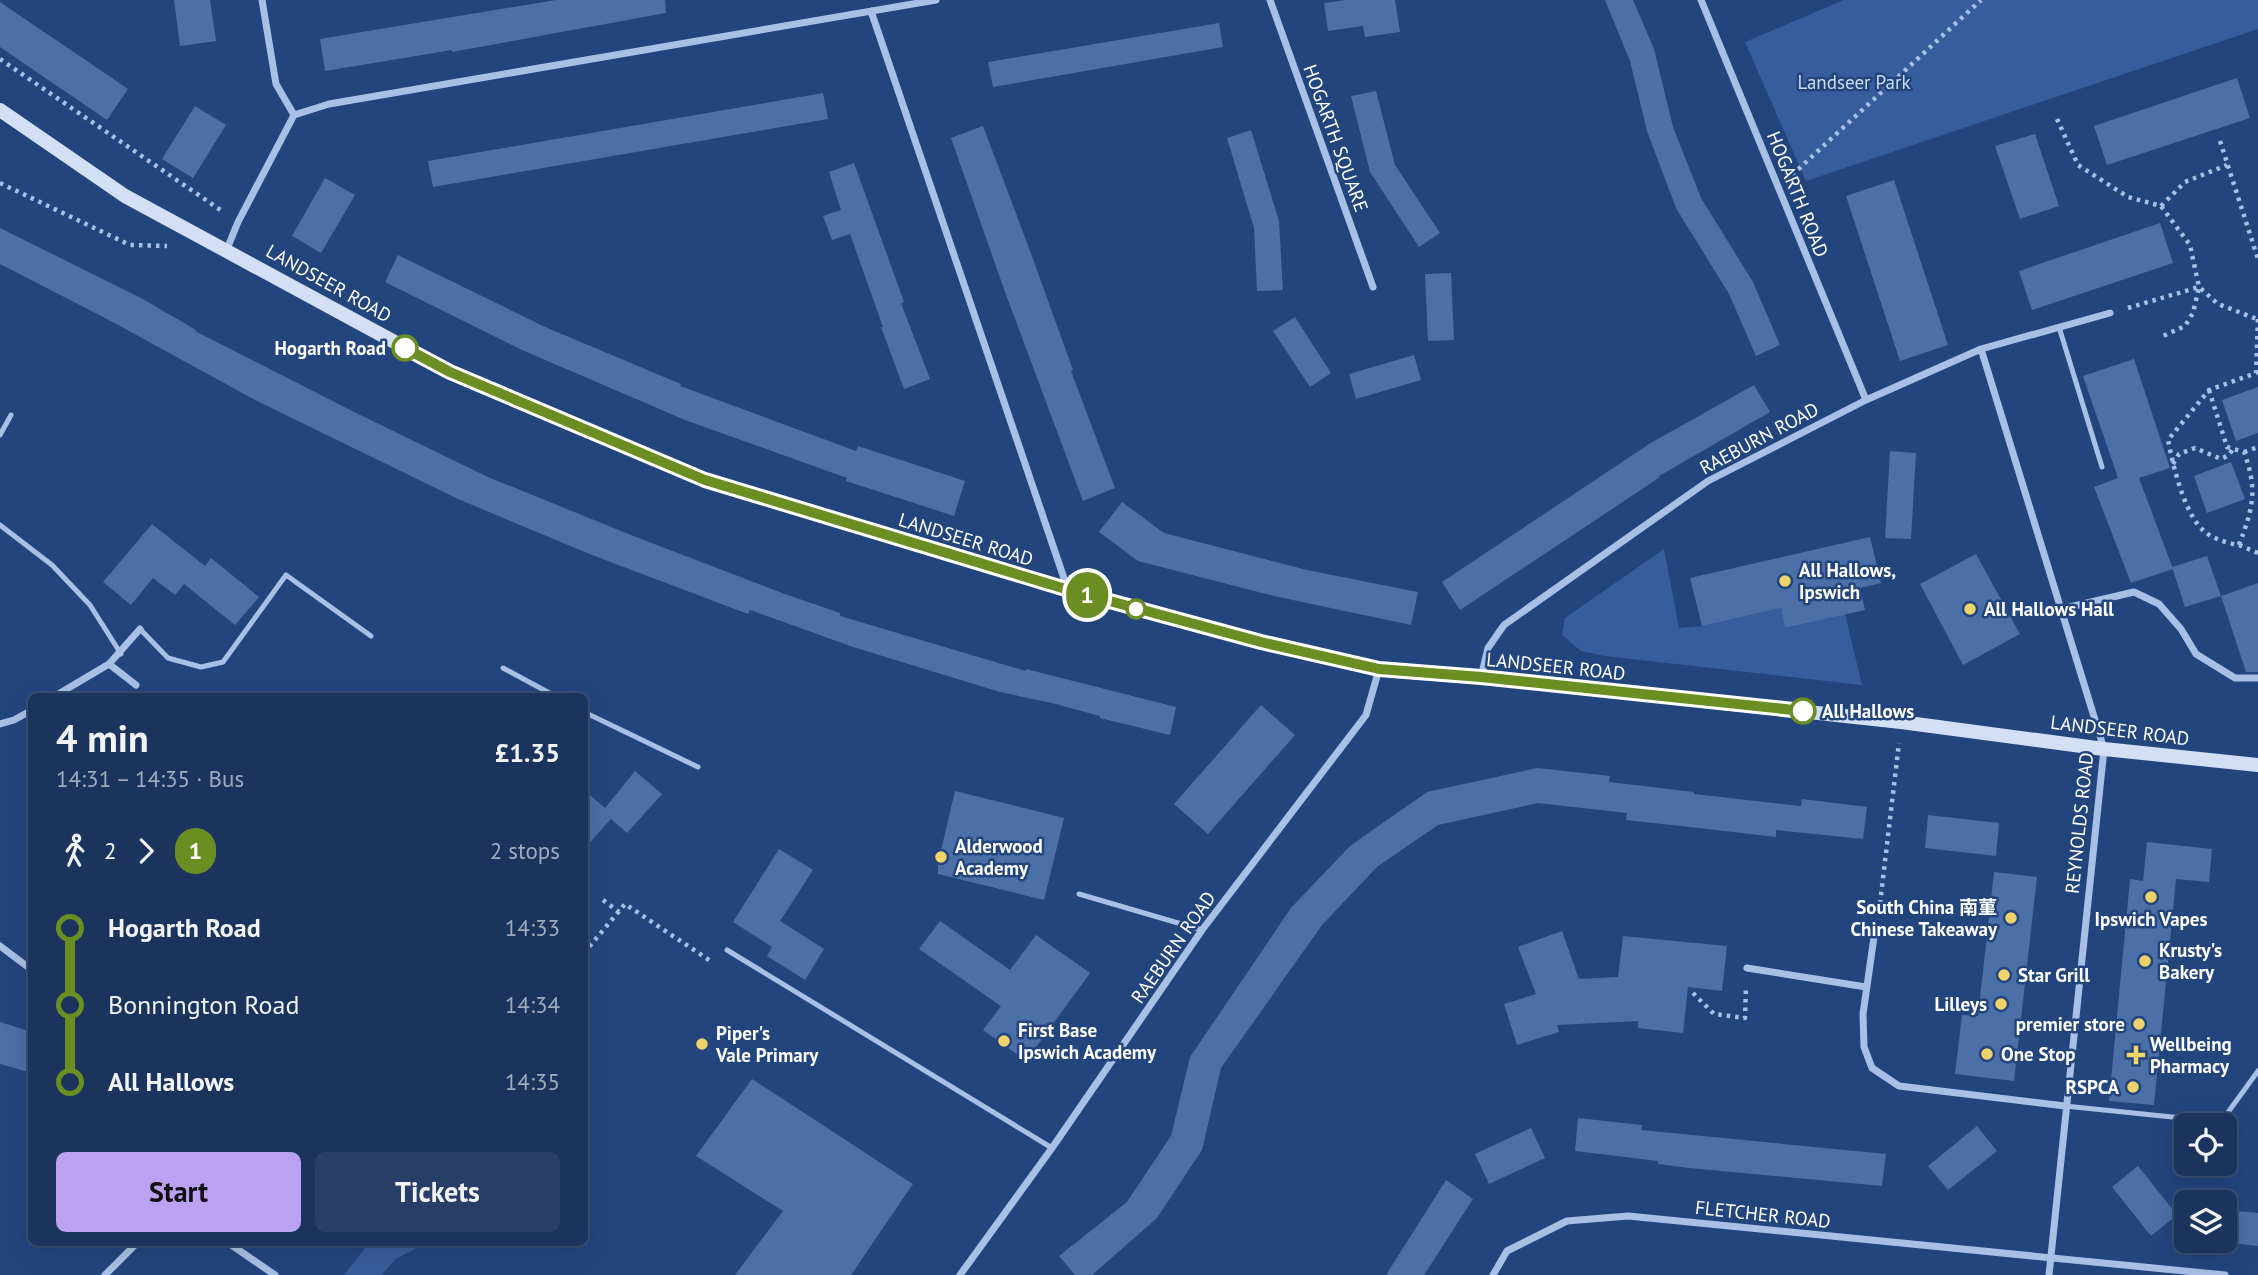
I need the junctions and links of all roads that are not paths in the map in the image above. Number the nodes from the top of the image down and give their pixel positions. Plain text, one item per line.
1 (262, 0) edge
2 (936, 0) edge
3 (1270, 0) edge
4 (1701, 0) edge
5 (872, 11) junction
6 (0, 110) edge
7 (294, 115) junction
8 (227, 249) junction
9 (1373, 286) dead end
10 (2110, 313) road end
11 (2059, 327) junction
12 (1981, 349) junction
13 (1866, 400) junction
14 (11, 415) dead end
15 (0, 435) edge
16 (2102, 467) dead end
17 (0, 525) edge
18 (1069, 590) junction
19 (2061, 609) junction
20 (140, 629) joint
21 (371, 635) dead end
22 (121, 654) junction
23 (109, 664) junction
24 (503, 668) dead end
25 (1379, 669) junction
26 (1481, 677) junction
27 (2258, 678) edge
28 (136, 685) dead end
29 (60, 693) edge
30 (549, 693) edge
31 (28, 712) edge
32 (588, 714) edge
33 (0, 724) edge
34 (2104, 749) junction
35 (2258, 765) edge
36 (698, 767) dead end
37 (1079, 894) dead end
38 (1202, 930) junction
39 (1875, 930) road end
40 (0, 946) edge
41 (727, 950) road end
42 (28, 967) edge
43 (1747, 968) road end
44 (1866, 987) junction
45 (2258, 1071) edge
46 (2065, 1106) junction
47 (1052, 1148) junction
48 (134, 1246) edge
49 (233, 1246) edge
50 (2051, 1259) junction
51 (105, 1275) edge
52 (275, 1275) edge
53 (960, 1275) edge
54 (1493, 1275) edge
55 (2049, 1275) edge
56 (2225, 1275) edge

1 - 7 street
2 - 5 street
3 - 9 street, HOGARTH SQUARE
4 - 13 street, HOGARTH ROAD
5 - 7 street
5 - 18 street
6 - 8 street, LANDSEER ROAD
7 - 8 street
8 - 18 street, LANDSEER ROAD
10 - 11 street, RAEBURN ROAD
11 - 12 street, RAEBURN ROAD
11 - 16 lane
12 - 13 street, RAEBURN ROAD
12 - 19 street, REYNOLDS ROAD
13 - 26 street, RAEBURN ROAD
14 - 15 lane
17 - 22 lane
18 - 25 street, LANDSEER ROAD
19 - 27 street
19 - 34 street, REYNOLDS ROAD
20 - 21 lane
20 - 22 street
22 - 23 street
23 - 28 street
23 - 29 street
24 - 30 lane
25 - 26 street, LANDSEER ROAD
25 - 38 street, RAEBURN ROAD
26 - 34 street, LANDSEER ROAD
31 - 33 street
32 - 36 lane
34 - 35 street, LANDSEER ROAD
34 - 46 street, REYNOLDS ROAD
37 - 38 lane
38 - 47 street, RAEBURN ROAD
39 - 44 street
40 - 42 street
41 - 47 lane
43 - 44 street
44 - 46 street
45 - 46 lane
46 - 50 street, REYNOLDS ROAD
47 - 53 street, RAEBURN ROAD
48 - 51 street
49 - 52 street
50 - 54 street, FLETCHER ROAD
50 - 55 street, REYNOLDS ROAD
50 - 56 street, FLETCHER ROAD

